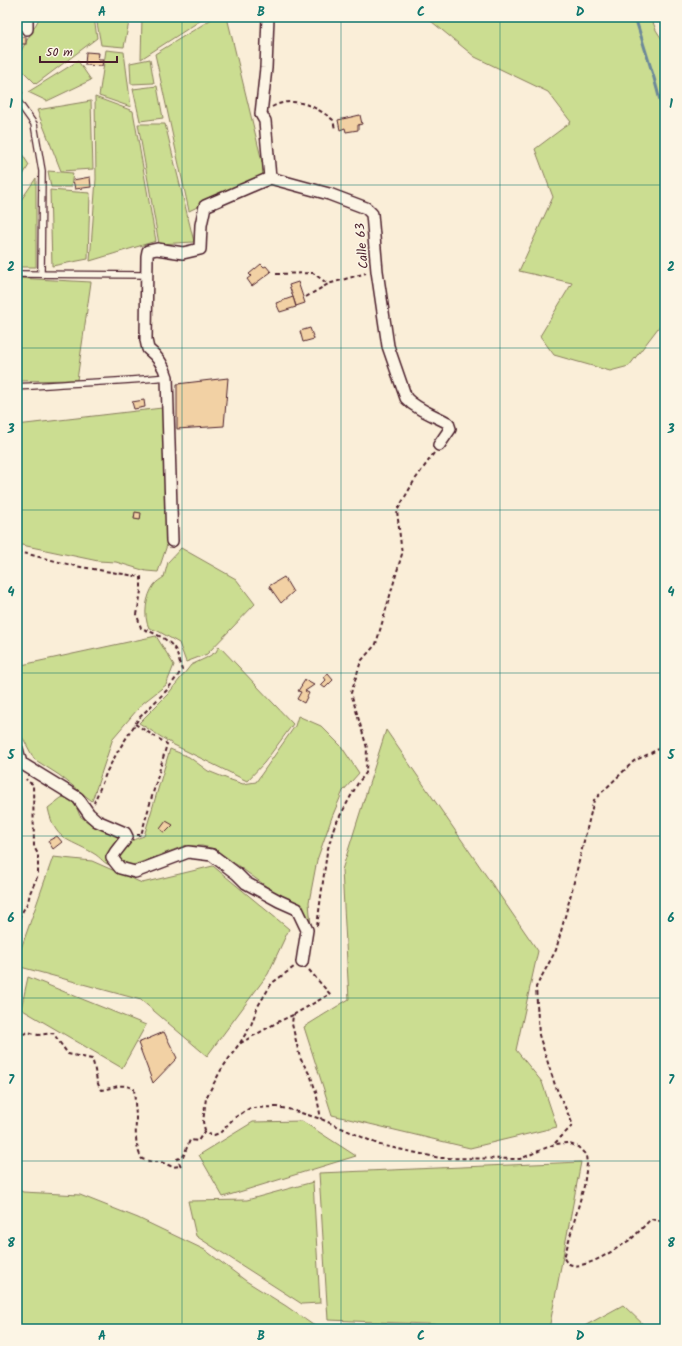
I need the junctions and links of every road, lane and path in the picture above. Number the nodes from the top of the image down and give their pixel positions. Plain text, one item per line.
1 (27, 17) edge
2 (268, 17) edge
3 (27, 29) dead end
4 (17, 103) edge
5 (261, 114) junction
6 (335, 130) dead end
7 (270, 178) junction
8 (377, 271) junction
9 (17, 274) edge
10 (41, 274) junction
11 (276, 274) dead end
12 (148, 275) junction
13 (328, 284) junction
14 (306, 297) dead end
15 (167, 377) junction
16 (17, 387) edge
17 (439, 445) joint
18 (172, 540) dead end
19 (17, 552) edge
20 (135, 724) junction
21 (665, 746) edge
22 (17, 749) edge
23 (22, 763) junction
24 (89, 814) junction
25 (127, 838) junction
26 (17, 925) edge
27 (316, 931) dead end
28 (302, 962) junction
29 (293, 1015) junction
30 (17, 1037) edge
31 (239, 1044) junction
32 (321, 1119) junction
33 (205, 1130) junction
34 (555, 1144) junction
35 (665, 1222) edge

1 - 3 street
2 - 5 street
4 - 10 lane
5 - 6 path
5 - 7 street
7 - 8 street, Calle 63
7 - 12 street
8 - 13 path
8 - 17 street, Calle 63
9 - 10 lane
10 - 12 lane
11 - 13 path
12 - 15 street
13 - 14 path
15 - 16 lane
15 - 18 street
17 - 27 path
19 - 20 path
20 - 24 path
20 - 25 path
21 - 34 path
22 - 23 street
23 - 24 street
23 - 26 path
24 - 25 street
25 - 28 street
28 - 29 path
28 - 31 path
29 - 31 path
29 - 32 path
30 - 33 path
31 - 33 path
32 - 33 path
32 - 34 path
34 - 35 path

